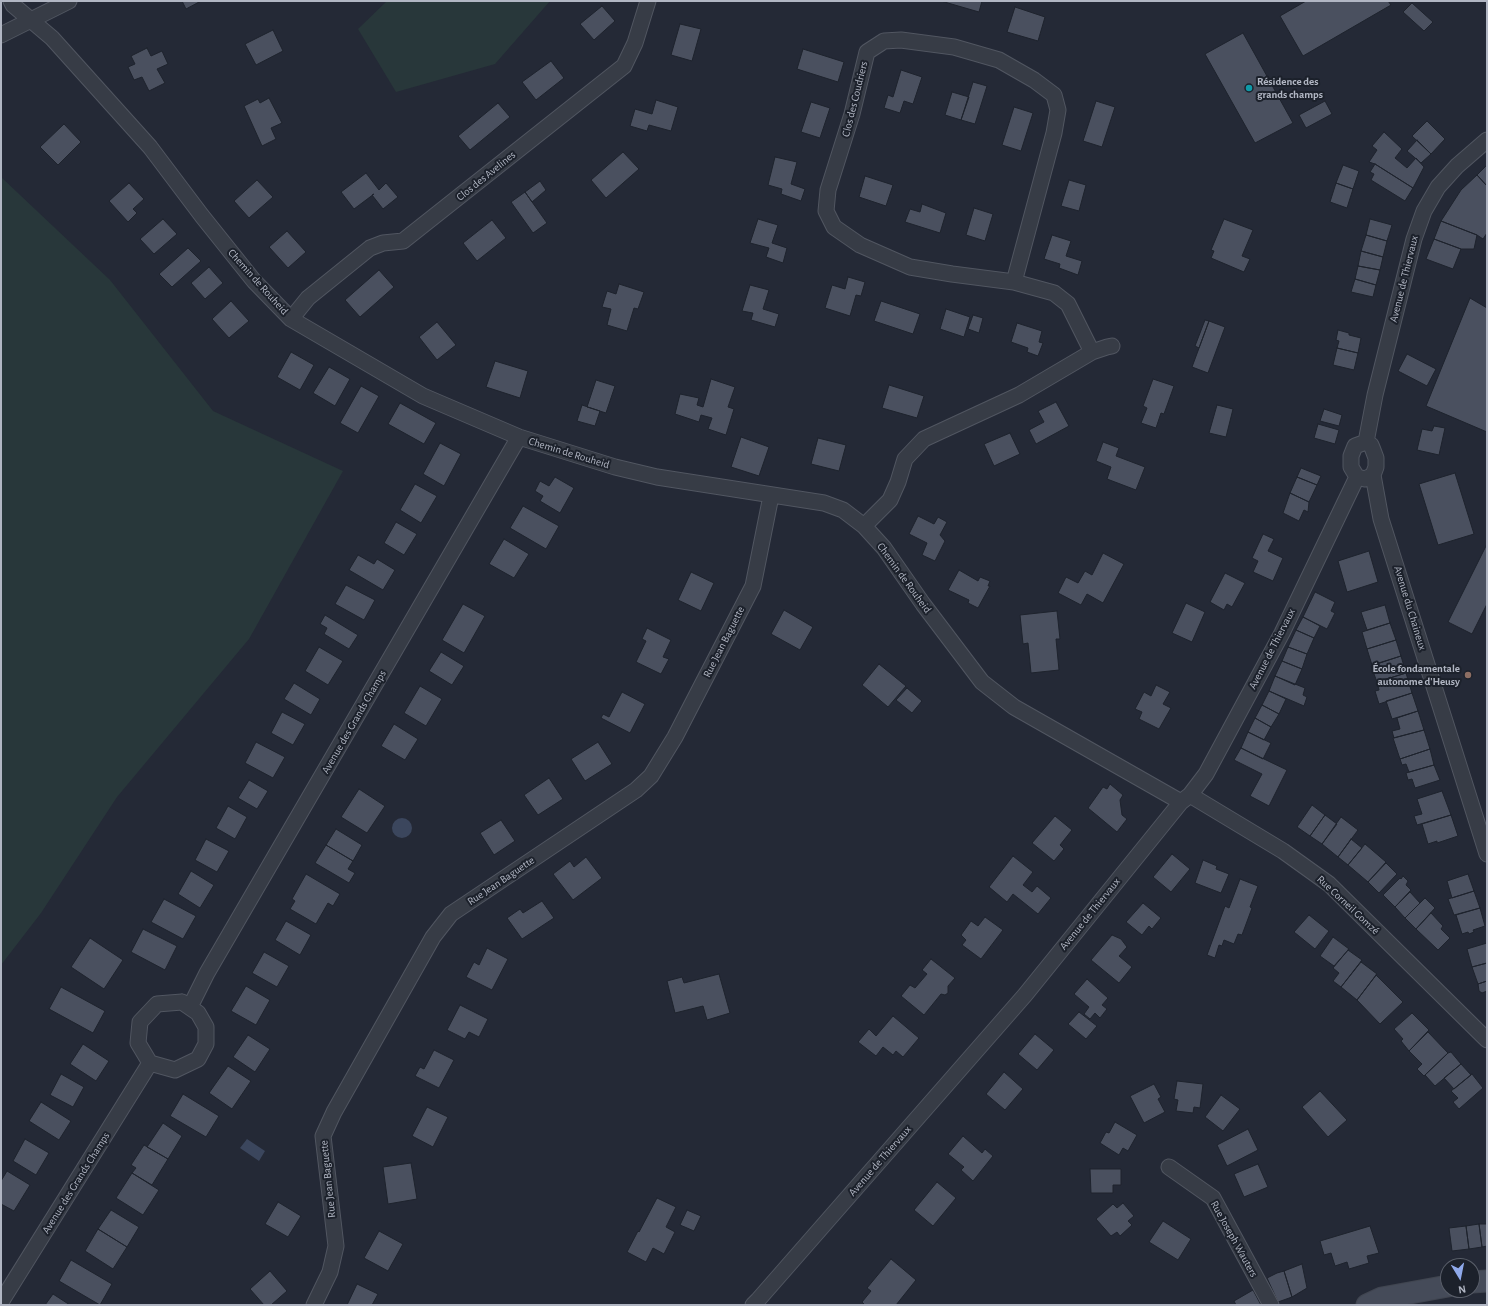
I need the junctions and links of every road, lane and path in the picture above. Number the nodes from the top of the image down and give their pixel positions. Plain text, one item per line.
1 (11, 1) edge
2 (69, 1) edge
3 (648, 1) edge
4 (30, 21) junction
5 (1, 35) edge
6 (1487, 140) edge
7 (1014, 282) junction
8 (291, 319) junction
9 (1112, 346) dead end
10 (1092, 352) junction
11 (519, 438) junction
12 (1366, 442) junction
13 (1373, 475) junction
14 (1357, 477) junction
15 (771, 496) junction
16 (864, 526) junction
17 (1185, 798) junction
18 (1487, 854) edge
19 (190, 1007) junction
20 (1487, 1040) edge
21 (150, 1063) junction
22 (1168, 1167) dead end
23 (1440, 1287) edge
24 (1, 1302) edge
25 (314, 1305) edge
26 (753, 1305) edge
27 (1271, 1305) edge
28 (1367, 1305) edge

1 - 4 street, Chemin de Rouheid
2 - 4 street
3 - 8 street, Clos des Avelines
4 - 5 street
4 - 8 street, Chemin de Rouheid
6 - 12 street, Avenue de Thiervaux
7 - 7 street, Clos des Coudriers
7 - 10 street, Clos des Coudriers
8 - 11 street, Chemin de Rouheid
9 - 10 street
10 - 16 street
11 - 15 street, Chemin de Rouheid
11 - 19 street, Avenue des Grands Champs
12 - 13 street
12 - 14 street
13 - 14 street
13 - 18 street, Avenue du Chaineux
14 - 17 street, Avenue de Thiervaux
15 - 16 street, Chemin de Rouheid
15 - 25 street, Rue Jean Baguette
16 - 17 street, Chemin de Rouheid
17 - 20 street, Rue Corneil Gomzé
17 - 26 street, Avenue de Thiervaux
19 - 21 street
19 - 21 street
21 - 24 street, Avenue des Grands Champs
22 - 27 street, Rue Joseph Wauters
23 - 28 street

